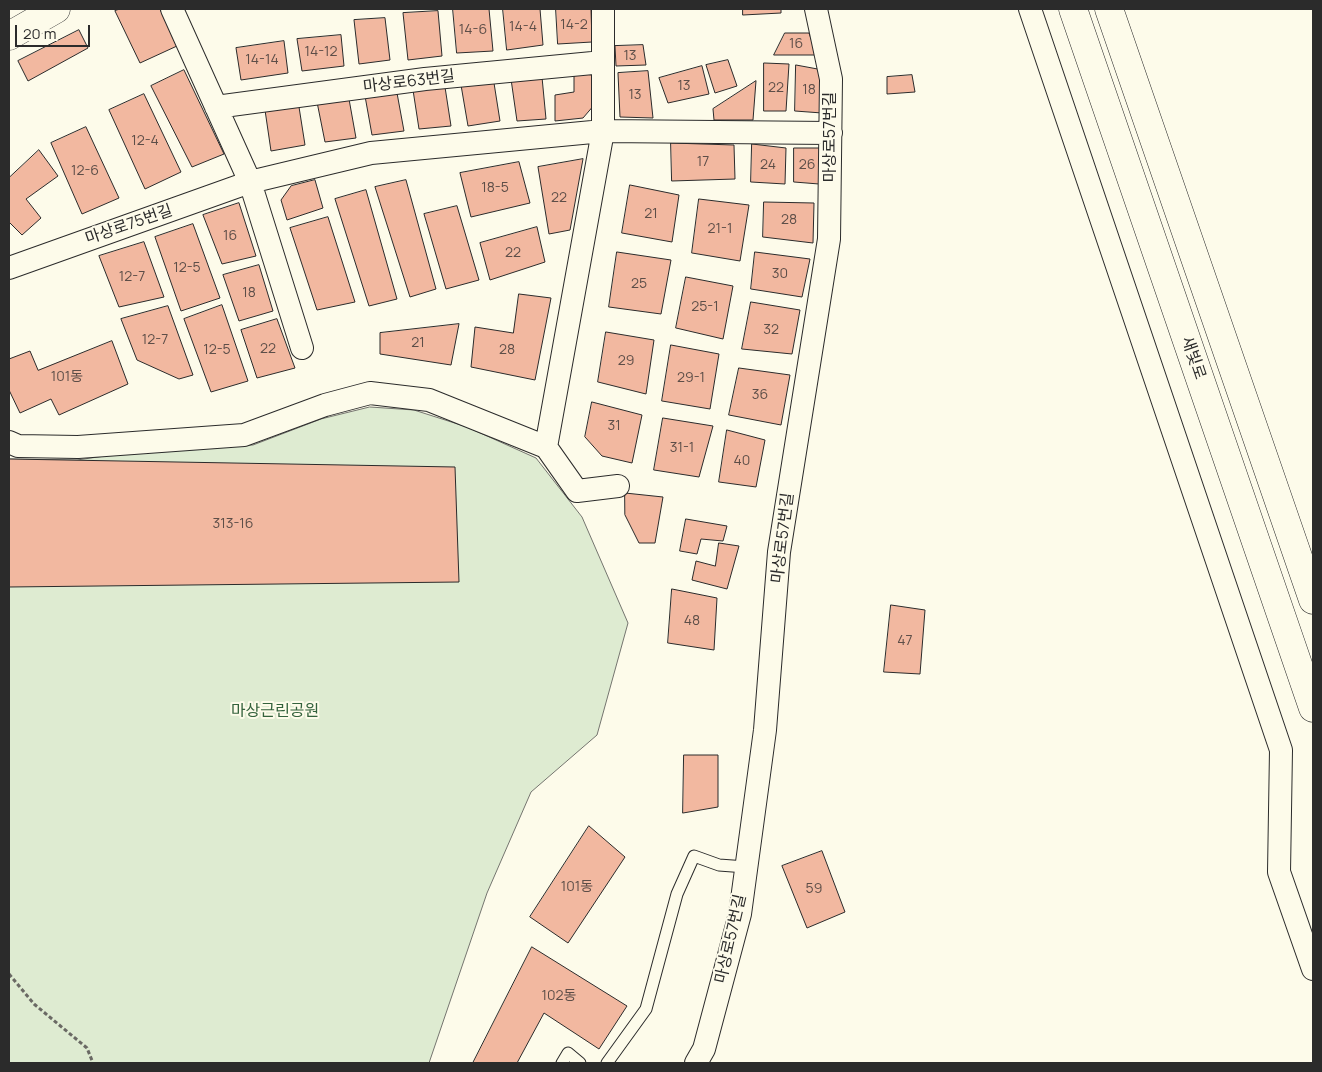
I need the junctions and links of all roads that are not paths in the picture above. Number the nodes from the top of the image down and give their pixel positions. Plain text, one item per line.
1 (56, 9) edge
2 (172, 9) edge
3 (603, 9) edge
4 (816, 9) edge
5 (1030, 9) edge
6 (1074, 9) edge
7 (1109, 9) edge
8 (9, 36) edge
9 (603, 62) junction
10 (216, 107) junction
11 (602, 131) junction
12 (831, 133) junction
13 (250, 182) junction
14 (9, 268) edge
15 (302, 348) dead end
16 (9, 442) edge
17 (546, 447) junction
18 (618, 486) dead end
19 (1313, 600) edge
20 (1313, 708) edge
21 (746, 867) junction
22 (1313, 969) edge
23 (562, 1063) edge
24 (580, 1063) edge
25 (607, 1063) edge
26 (696, 1063) edge

1 - 8 main road
2 - 10 street
3 - 9 street
4 - 12 street, 마상로57번길
5 - 22 street
6 - 20 main road, 새빛로
7 - 19 main road
9 - 10 street, 마상로63번길
9 - 11 street
10 - 13 street
11 - 12 street
11 - 13 street
11 - 17 street
12 - 21 street, 마상로57번길
13 - 14 street, 마상로75번길
13 - 15 street
16 - 17 street
17 - 18 street
21 - 25 lane
21 - 26 street, 마상로57번길
23 - 24 lane

